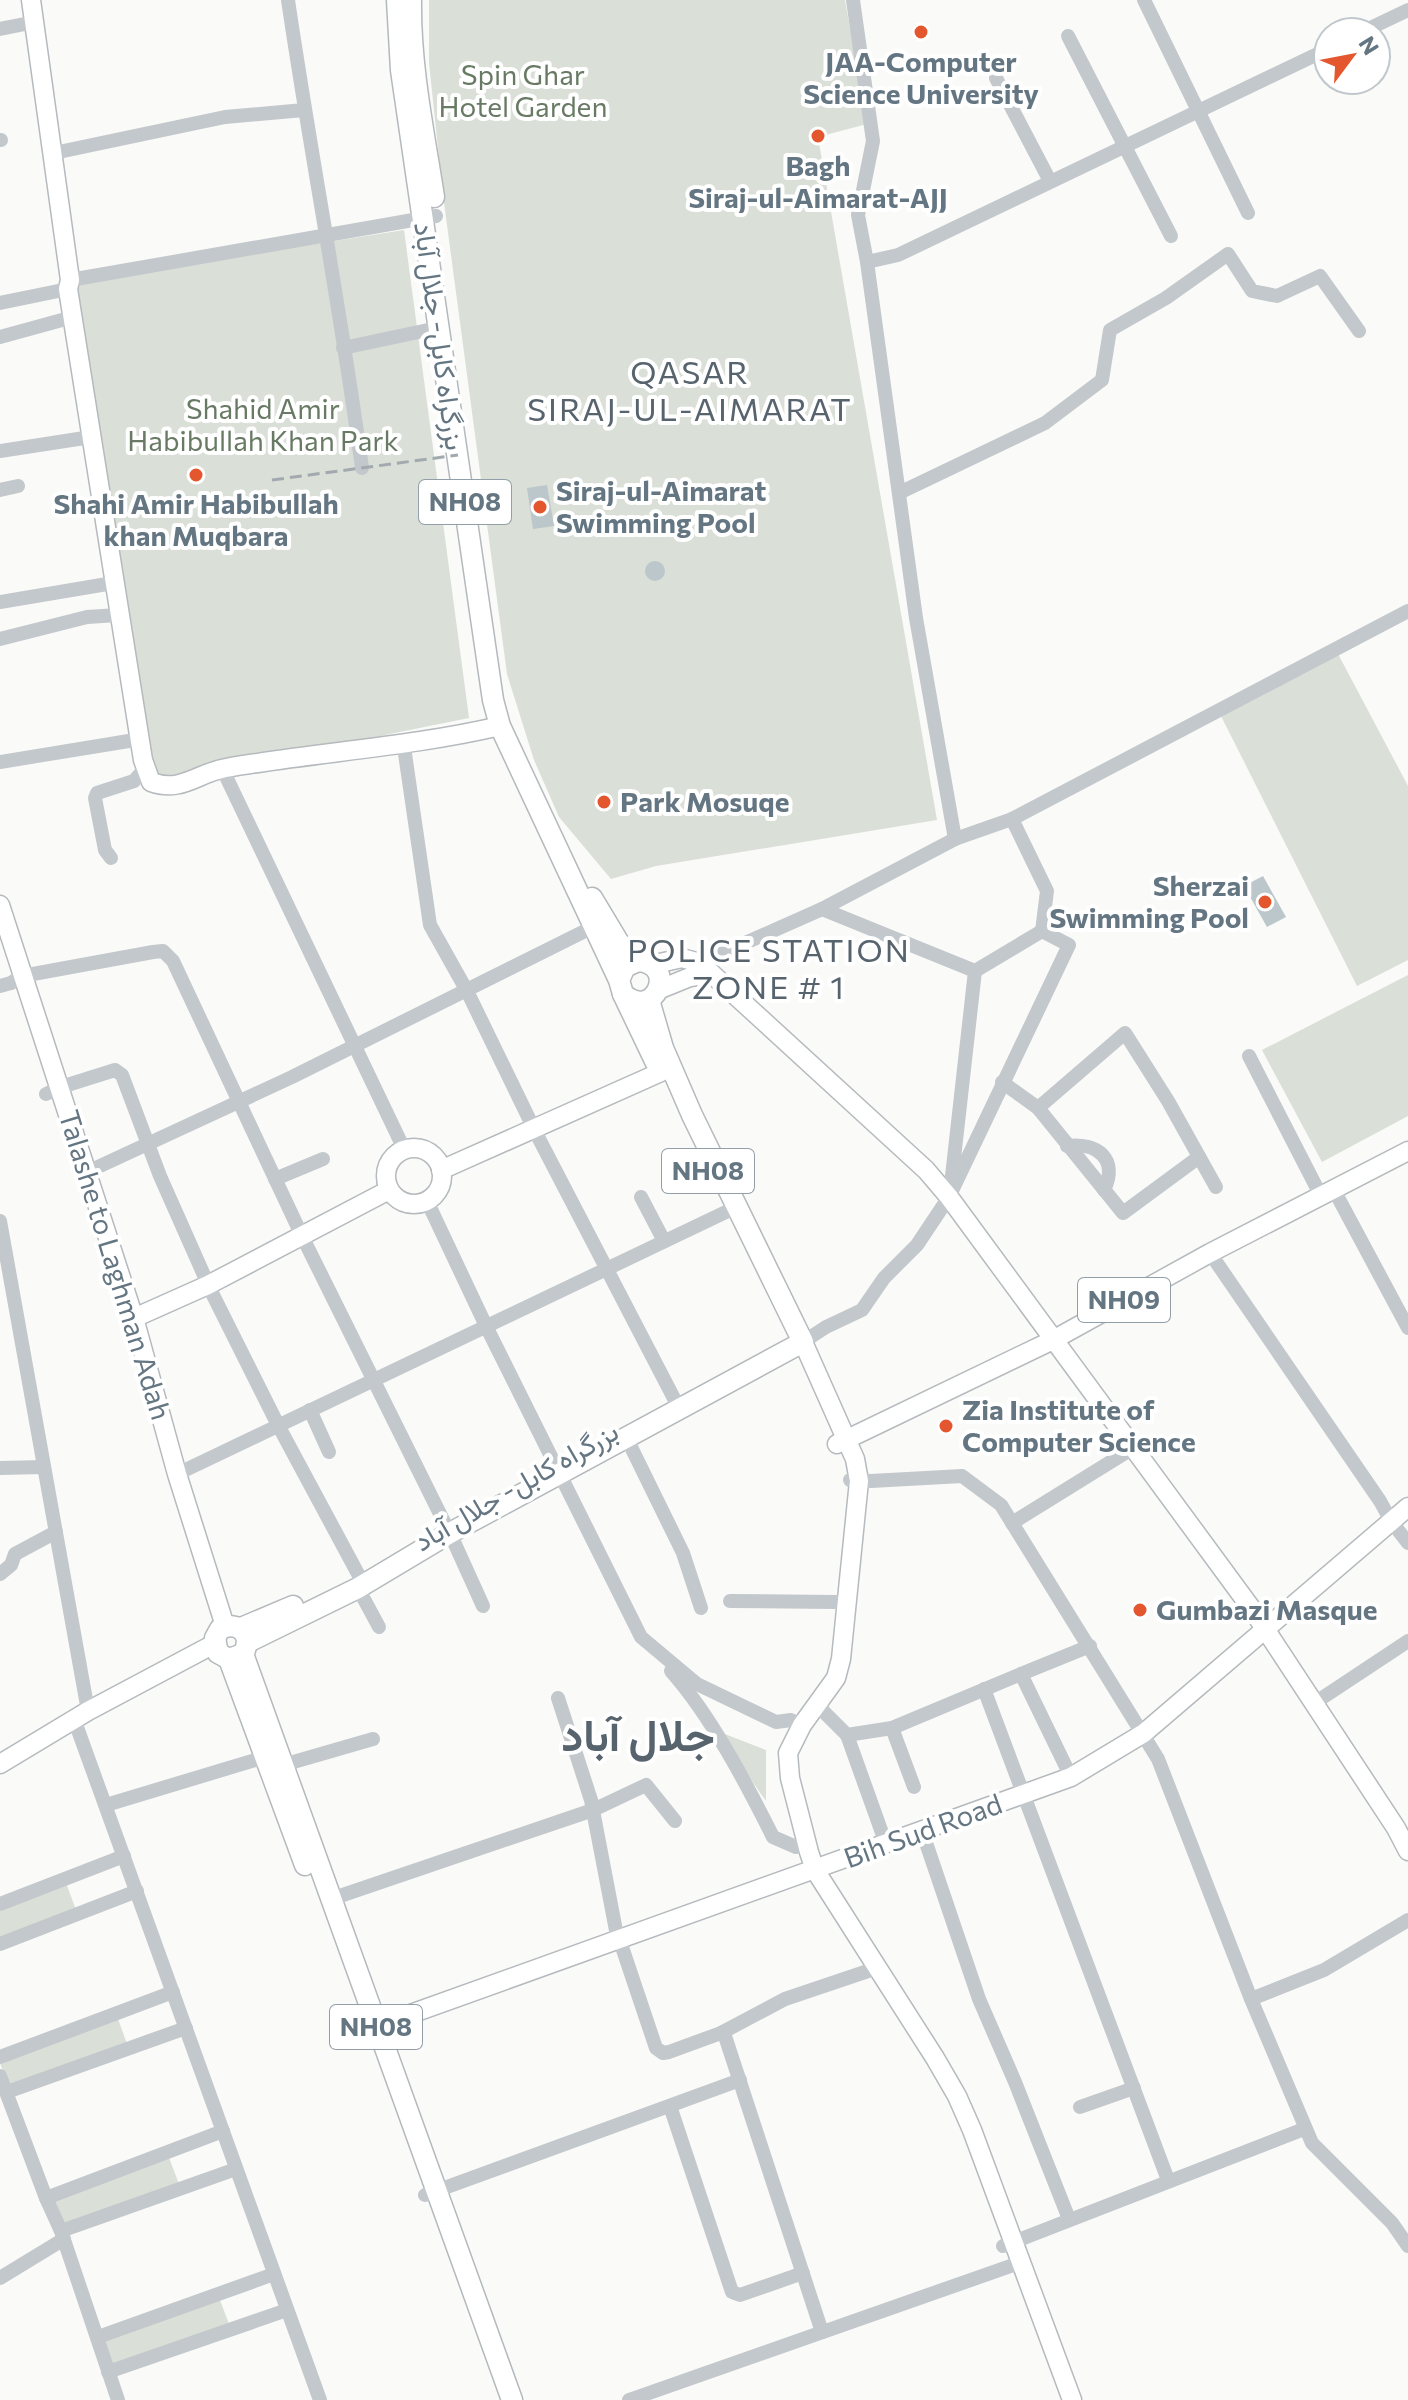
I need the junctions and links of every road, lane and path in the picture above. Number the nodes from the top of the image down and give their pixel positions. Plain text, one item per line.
1 (31, 0) edge
2 (288, 0) edge
3 (397, 0) edge
4 (411, 0) edge
5 (853, 0) edge
6 (1144, 0) edge
7 (35, 22) junction
8 (0, 29) edge
9 (1068, 36) dead end
10 (1312, 57) edge
11 (996, 78) dead end
12 (304, 110) junction
13 (1198, 110) junction
14 (1124, 146) junction
15 (54, 153) junction
16 (1050, 181) junction
17 (1248, 213) dead end
18 (430, 217) junction
19 (327, 234) junction
20 (1171, 236) dead end
21 (867, 262) junction
22 (69, 285) junction
23 (0, 303) edge
24 (73, 317) junction
25 (428, 330) dead end
26 (1359, 331) dead end
27 (0, 337) edge
28 (343, 348) junction
29 (91, 437) junction
30 (0, 451) edge
31 (362, 468) dead end
32 (18, 486) dead end
33 (0, 490) edge
34 (899, 493) junction
35 (113, 583) junction
36 (0, 602) edge
37 (1408, 611) edge
38 (118, 615) junction
39 (0, 639) edge
40 (500, 726) junction
41 (141, 739) junction
42 (401, 745) junction
43 (0, 762) edge
44 (222, 768) junction
45 (151, 782) junction
46 (1012, 819) junction
47 (955, 839) junction
48 (111, 858) dead end
49 (0, 905) edge
50 (822, 909) junction
51 (593, 927) junction
52 (1042, 931) junction
53 (706, 969) junction
54 (975, 971) junction
55 (22, 976) junction
56 (631, 976) junction
57 (0, 986) edge
58 (467, 991) junction
59 (653, 995) junction
60 (354, 1046) junction
61 (1249, 1056) dead end
62 (661, 1072) junction
63 (1002, 1082) junction
64 (53, 1090) junction
65 (239, 1101) junction
66 (1038, 1108) junction
67 (534, 1129) junction
68 (148, 1143) junction
69 (1067, 1146) junction
70 (404, 1149) junction
71 (1408, 1151) edge
72 (1199, 1157) junction
73 (323, 1159) dead end
74 (441, 1170) junction
75 (87, 1172) junction
76 (275, 1179) junction
77 (1216, 1187) dead end
78 (389, 1190) junction
79 (1104, 1190) junction
80 (1327, 1193) junction
81 (641, 1197) dead end
82 (949, 1197) junction
83 (427, 1201) junction
84 (728, 1211) junction
85 (0, 1221) edge
86 (302, 1236) junction
87 (664, 1241) junction
88 (1210, 1253) junction
89 (606, 1269) junction
90 (208, 1285) junction
91 (134, 1318) junction
92 (486, 1326) junction
93 (1408, 1328) edge
94 (796, 1340) junction
95 (1053, 1340) junction
96 (372, 1381) junction
97 (676, 1403) junction
98 (310, 1410) junction
99 (278, 1425) junction
100 (622, 1439) junction
101 (842, 1442) junction
102 (1133, 1448) junction
103 (329, 1452) dead end
104 (44, 1467) junction
105 (556, 1467) junction
106 (0, 1468) edge
107 (177, 1474) junction
108 (854, 1480) junction
109 (1408, 1507) edge
110 (1391, 1521) junction
111 (1012, 1523) junction
112 (448, 1529) junction
113 (56, 1532) junction
114 (1408, 1543) edge
115 (0, 1574) edge
116 (361, 1583) junction
117 (730, 1601) dead end
118 (836, 1602) junction
119 (483, 1606) dead end
120 (701, 1608) dead end
121 (379, 1627) dead end
122 (1265, 1629) junction
123 (641, 1637) junction
124 (1408, 1641) edge
125 (233, 1642) junction
126 (1090, 1646) junction
127 (1021, 1674) junction
128 (984, 1689) junction
129 (558, 1698) dead end
130 (820, 1701) junction
131 (1313, 1704) junction
132 (81, 1715) junction
133 (796, 1722) junction
134 (892, 1728) junction
135 (1144, 1733) junction
136 (847, 1735) junction
137 (373, 1739) dead end
138 (18, 1754) junction
139 (274, 1761) junction
140 (0, 1764) edge
141 (0, 1773) edge
142 (1071, 1777) junction
143 (914, 1787) dead end
144 (1025, 1795) junction
145 (106, 1805) junction
146 (593, 1810) junction
147 (675, 1821) dead end
148 (922, 1831) junction
149 (886, 1844) junction
150 (796, 1847) junction
151 (1408, 1851) edge
152 (124, 1856) junction
153 (810, 1872) junction
154 (137, 1891) junction
155 (331, 1899) junction
156 (0, 1904) edge
157 (1408, 1920) edge
158 (618, 1941) junction
159 (0, 1944) edge
160 (868, 1971) junction
161 (173, 1992) junction
162 (1251, 1999) junction
163 (186, 2028) junction
164 (371, 2028) junction
165 (721, 2033) junction
166 (0, 2057) edge
167 (0, 2076) edge
168 (740, 2080) junction
169 (1134, 2088) junction
170 (7, 2092) junction
171 (670, 2106) junction
172 (1080, 2107) dead end
173 (1304, 2129) junction
174 (223, 2131) junction
175 (236, 2169) junction
176 (1168, 2180) junction
177 (431, 2193) junction
178 (46, 2198) junction
179 (1069, 2219) junction
180 (62, 2235) junction
181 (1008, 2244) junction
182 (1408, 2246) edge
183 (1016, 2264) junction
184 (803, 2273) junction
185 (274, 2274) junction
186 (0, 2278) edge
187 (287, 2310) junction
188 (822, 2332) junction
189 (98, 2337) junction
190 (108, 2372) junction
191 (118, 2400) edge
192 (320, 2400) edge
193 (499, 2400) edge
194 (512, 2400) edge
195 (629, 2400) edge
196 (1059, 2400) edge
197 (1072, 2400) edge

1 - 7 main road
2 - 12 street
3 - 18 highway, بزرگراه کابل- جلال آباد / NH08
4 - 18 highway, بزرگراه کابل- جلال آباد / NH08
5 - 21 street
6 - 13 street
7 - 8 street
7 - 15 main road
9 - 14 street
10 - 13 street
11 - 16 street
12 - 15 street
12 - 19 street
13 - 14 street
13 - 17 street
14 - 16 street
14 - 20 street
15 - 22 main road
16 - 21 street
18 - 19 street
18 - 40 highway, بزرگراه کابل- جلال آباد / NH08
18 - 56 highway, بزرگراه کابل- جلال آباد / NH08
19 - 22 street
19 - 28 street
21 - 34 street
22 - 23 street
22 - 24 main road
24 - 27 street
24 - 29 main road
25 - 28 street
26 - 34 street
28 - 31 street
29 - 30 street
29 - 35 main road
32 - 33 street
34 - 47 street
35 - 36 street
35 - 38 main road
37 - 46 street
38 - 39 street
38 - 41 main road
40 - 42 main road
40 - 51 highway, بزرگراه کابل- جلال آباد / NH08
41 - 43 street
41 - 45 main road
42 - 44 main road
42 - 58 street
44 - 45 main road
44 - 60 street
45 - 48 street
46 - 47 street
46 - 52 street
47 - 50 street
49 - 55 main road, Talashe to Laghman Adah
50 - 53 street
50 - 54 street
51 - 56 highway, بزرگراه کابل- جلال آباد / NH08
51 - 58 street
52 - 54 street
52 - 63 street
53 - 56 main road
53 - 59 main road
53 - 82 main road
54 - 82 street
55 - 57 street
55 - 64 main road, Talashe to Laghman Adah
55 - 65 street
56 - 59 highway
56 - 59 highway
56 - 62 highway, بزرگراه کابل- جلال آباد / NH08
58 - 60 street
58 - 67 street
59 - 94 highway, NH08
60 - 65 street
60 - 70 street
61 - 80 street
62 - 67 main road
62 - 84 highway, بزرگراه کابل- جلال آباد / NH08
63 - 66 street
63 - 82 street
64 - 68 street
64 - 75 main road, Talashe to Laghman Adah
65 - 68 street
65 - 76 street
66 - 69 street
66 - 72 street
67 - 74 main road
67 - 89 street
68 - 75 street
68 - 90 street
69 - 79 street
69 - 79 street
70 - 74 main road
70 - 78 main road
71 - 80 main road, NH09
72 - 77 street
72 - 79 street
73 - 76 street
74 - 83 main road
75 - 91 main road, Talashe to Laghman Adah
76 - 86 street
78 - 83 main road
78 - 86 main road
80 - 88 main road, NH09
80 - 93 street
81 - 87 street
82 - 94 street
82 - 95 main road
83 - 92 street
84 - 87 street
84 - 94 highway, بزرگراه کابل- جلال آباد / NH08
85 - 104 street
86 - 90 main road
86 - 96 street
87 - 89 street
88 - 95 main road, NH09
88 - 110 street
89 - 92 street
89 - 97 street
90 - 91 main road
90 - 99 street
91 - 107 main road, Talashe to Laghman Adah
92 - 96 street
92 - 105 street
94 - 97 highway, بزرگراه کابل- جلال آباد
94 - 101 main road
95 - 101 main road, NH09
95 - 102 main road
96 - 98 street
96 - 112 street
97 - 100 highway, بزرگراه کابل- جلال آباد
97 - 105 highway, بزرگراه کابل- جلال آباد
98 - 99 street
98 - 103 street
99 - 107 street
99 - 116 street
100 - 105 highway, بزرگراه کابل- جلال آباد
100 - 120 street
101 - 108 main road
102 - 111 street
102 - 122 main road
104 - 106 street
104 - 113 street
105 - 112 highway, بزرگراه کابل- جلال آباد
105 - 123 street
107 - 125 main road, Talashe to Laghman Adah
108 - 111 street
108 - 118 main road
108 - 130 main road
109 - 110 main road, Bih Sud Road
110 - 114 street
110 - 122 main road, Bih Sud Road
111 - 126 street
112 - 116 highway, بزرگراه کابل- جلال آباد
112 - 119 street
113 - 115 street
113 - 132 street
116 - 121 street
116 - 125 highway, بزرگراه کابل- جلال آباد
117 - 118 street
118 - 133 main road
122 - 131 main road
122 - 135 main road, Bih Sud Road
123 - 133 street
123 - 150 street
124 - 131 street
125 - 132 main road
125 - 139 highway, NH08
126 - 127 street
126 - 135 street
127 - 128 street
127 - 142 street
128 - 134 street
128 - 144 street
129 - 146 street
130 - 133 main road
130 - 136 street
131 - 151 main road
132 - 138 main road
132 - 145 street
133 - 150 main road
133 - 153 main road
134 - 136 street
134 - 143 street
135 - 142 main road, Bih Sud Road
135 - 162 street
136 - 149 street
137 - 139 street
138 - 140 main road
138 - 141 main road
139 - 145 street
139 - 155 highway, NH08
139 - 164 highway, NH08
142 - 144 main road, Bih Sud Road
144 - 148 main road, Bih Sud Road
144 - 169 street
145 - 152 street
146 - 147 street
146 - 155 street
146 - 158 street
148 - 149 main road, Bih Sud Road
148 - 179 street
149 - 153 main road, Bih Sud Road
150 - 153 main road
152 - 154 street
152 - 156 street
153 - 158 main road, Bih Sud Road
153 - 160 main road
153 - 181 main road
154 - 159 street
154 - 161 street
155 - 164 highway, NH08
157 - 162 street
158 - 164 main road, Bih Sud Road
158 - 165 street
160 - 165 street
160 - 181 main road
161 - 163 street
161 - 166 street
162 - 173 street
163 - 170 street
163 - 174 street
164 - 177 highway, NH08
165 - 168 street
167 - 170 street
168 - 171 street
168 - 184 street
169 - 172 street
169 - 176 street
170 - 178 street
171 - 177 street
171 - 184 street
173 - 176 street
173 - 182 street
174 - 175 street
174 - 178 street
175 - 180 street
175 - 185 street
176 - 179 street
177 - 193 highway, NH08
177 - 194 highway, NH08
178 - 180 street
179 - 181 street
180 - 186 street
180 - 189 street
181 - 183 main road
183 - 188 street
183 - 196 main road
183 - 197 main road
184 - 188 street
185 - 187 street
185 - 189 street
187 - 190 street
187 - 192 street
188 - 195 street
189 - 190 street
190 - 191 street

